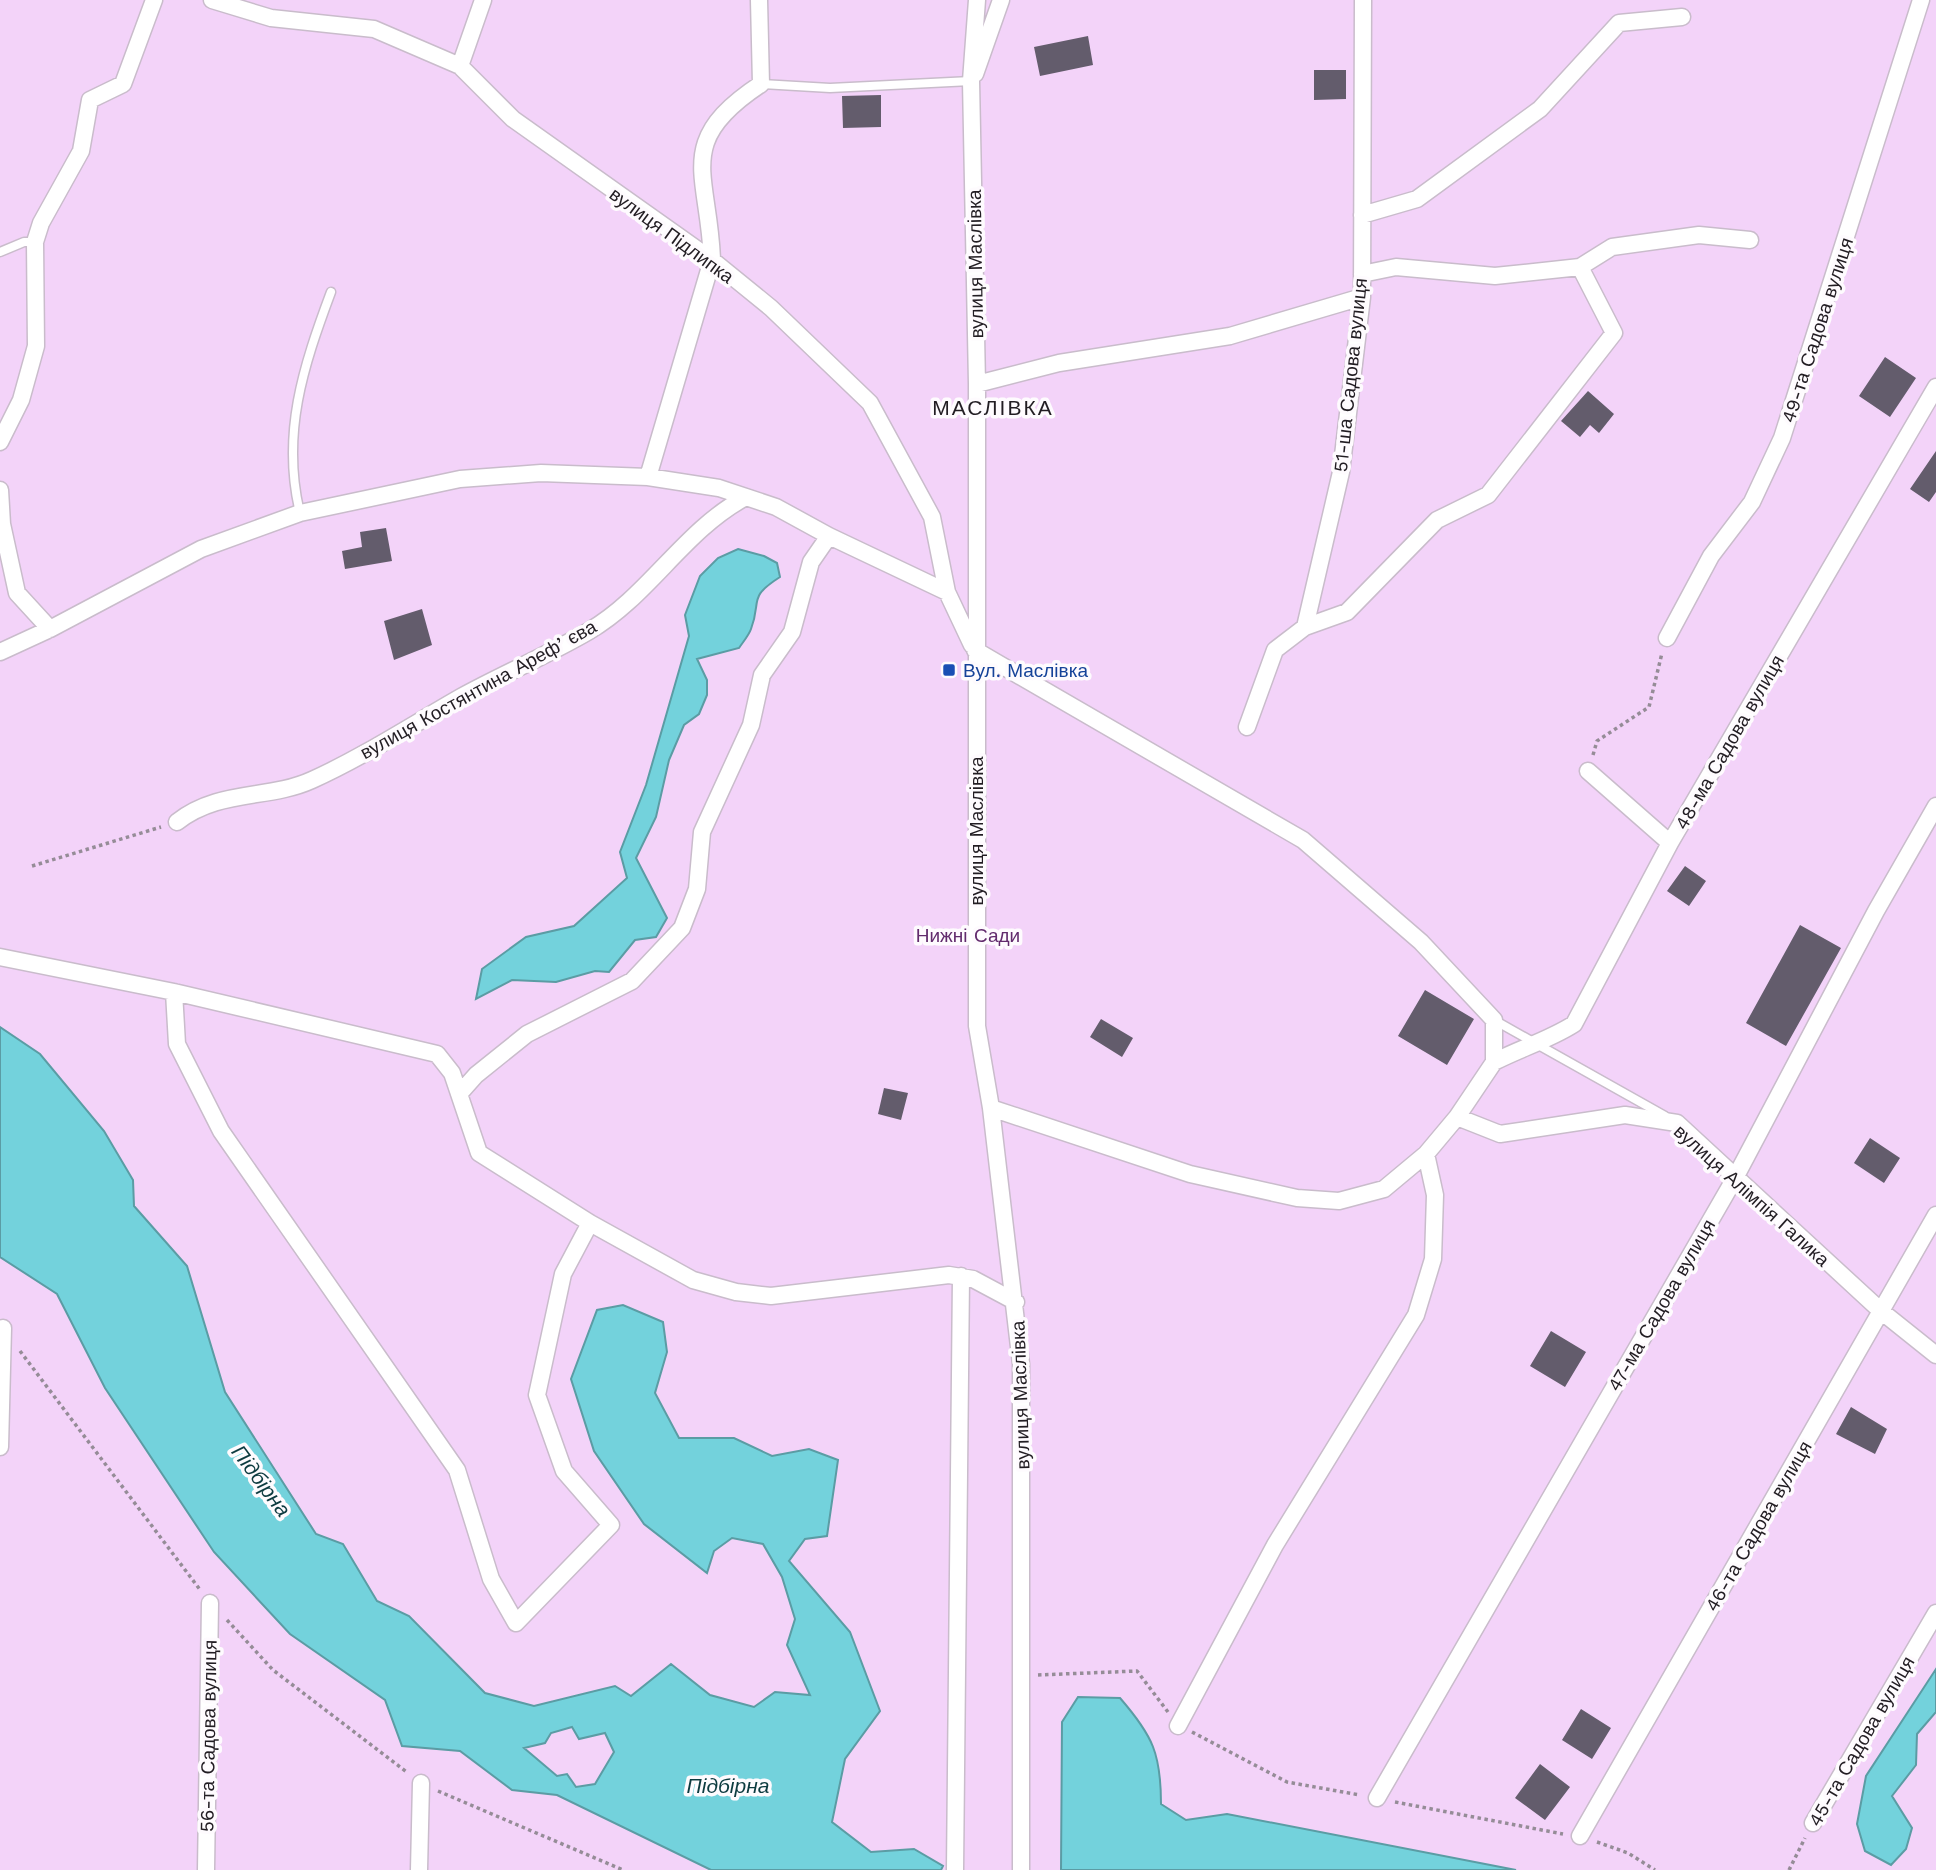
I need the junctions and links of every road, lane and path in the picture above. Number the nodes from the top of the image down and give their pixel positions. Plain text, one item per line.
1 (154, 0) edge
2 (212, 0) edge
3 (482, 0) edge
4 (759, 0) edge
5 (977, 0) edge
6 (1001, 0) edge
7 (1363, 0) edge
8 (1921, 0) edge
9 (1682, 17) dead end
10 (460, 66) junction
11 (971, 81) junction
12 (761, 84) junction
13 (1362, 215) junction
14 (1750, 240) dead end
15 (35, 242) junction
16 (0, 251) edge
17 (712, 260) junction
18 (1580, 267) junction
19 (1362, 274) junction
20 (331, 292) dead end
21 (1362, 297) junction
22 (976, 384) junction
23 (1936, 387) edge
24 (0, 442) edge
25 (648, 477) junction
26 (0, 490) edge
27 (746, 497) junction
28 (300, 513) junction
29 (829, 536) junction
30 (947, 592) junction
31 (1305, 627) junction
32 (50, 629) junction
33 (1667, 638) joint
34 (975, 650) junction
35 (0, 652) edge
36 (1247, 727) dead end
37 (1588, 771) joint
38 (1936, 806) edge
39 (177, 822) joint
40 (1670, 843) junction
41 (32, 866) dead end
42 (0, 957) edge
43 (174, 992) junction
44 (1494, 1020) junction
45 (1536, 1042) junction
46 (1494, 1062) junction
47 (460, 1093) junction
48 (991, 1108) junction
49 (1457, 1117) junction
50 (1677, 1123) junction
51 (1426, 1154) junction
52 (1735, 1178) junction
53 (1936, 1215) edge
54 (590, 1223) junction
55 (961, 1276) junction
56 (1016, 1302) junction
57 (1881, 1311) junction
58 (3, 1328) joint
59 (1936, 1355) edge
60 (0, 1447) edge
61 (210, 1603) junction
62 (1936, 1614) edge
63 (1022, 1675) junction
64 (1178, 1726) junction
65 (421, 1783) junction
66 (1377, 1798) junction
67 (1813, 1823) joint
68 (1580, 1836) junction
69 (206, 1870) edge
70 (419, 1870) edge
71 (623, 1870) edge
72 (955, 1870) edge
73 (1021, 1870) edge
74 (1655, 1870) edge
75 (1789, 1870) edge

1 - 15 street
2 - 10 street, вулиця Підлипка
3 - 10 street
4 - 12 street
5 - 11 street, вулиця Маслівка
6 - 11 street
7 - 13 street, 51-ша Садова вулиця
8 - 33 street, 49-та Садова вулиця
9 - 13 street
10 - 17 street, вулиця Підлипка
11 - 12 lane
11 - 22 street, вулиця Маслівка
12 - 17 street
13 - 19 street, 51-ша Садова вулиця
14 - 18 street
15 - 16 lane
15 - 24 street
17 - 25 street
17 - 30 street, вулиця Підлипка
18 - 19 street
18 - 31 street
19 - 21 street, 51-ша Садова вулиця
20 - 28 lane
21 - 22 street
21 - 31 street, 51-ша Садова вулиця
22 - 34 street, вулиця Маслівка
23 - 40 street, 48-ма Садова вулиця
25 - 27 street
25 - 28 street
26 - 32 street
27 - 29 street
27 - 39 street, вулиця Костянтина Арефʼєва
28 - 32 street
29 - 30 street
29 - 47 street
30 - 34 street, вулиця Підлипка
31 - 36 street
32 - 35 street
33 - 37 path
34 - 44 street
34 - 48 street, вулиця Маслівка
37 - 40 street
38 - 52 street, 47-ма Садова вулиця
39 - 41 path
40 - 45 street, 48-ма Садова вулиця
42 - 43 street
43 - 47 street
43 - 54 street
44 - 45 lane
44 - 46 street
45 - 46 street, 48-ма Садова вулиця
45 - 50 lane
46 - 49 street
47 - 54 street
48 - 51 street
48 - 56 street, вулиця Маслівка
49 - 50 street, вулиця Алімпія Галика
49 - 51 street
50 - 52 street, вулиця Алімпія Галика
51 - 64 street
52 - 57 street, вулиця Алімпія Галика
52 - 66 street, 47-ма Садова вулиця
53 - 57 street, 46-та Садова вулиця
54 - 55 street
55 - 56 street
55 - 72 street
56 - 63 street, вулиця Маслівка
57 - 59 street, вулиця Алімпія Галика
57 - 68 street, 46-та Садова вулиця
58 - 60 street
58 - 61 path
61 - 65 path
61 - 69 street, 56-та Садова вулиця
62 - 67 street, 45-та Садова вулиця
63 - 64 path
63 - 73 street, вулиця Маслівка
64 - 66 path
65 - 70 street
65 - 71 path
66 - 68 path
67 - 75 path, 45-та Садова вулиця
68 - 74 path

